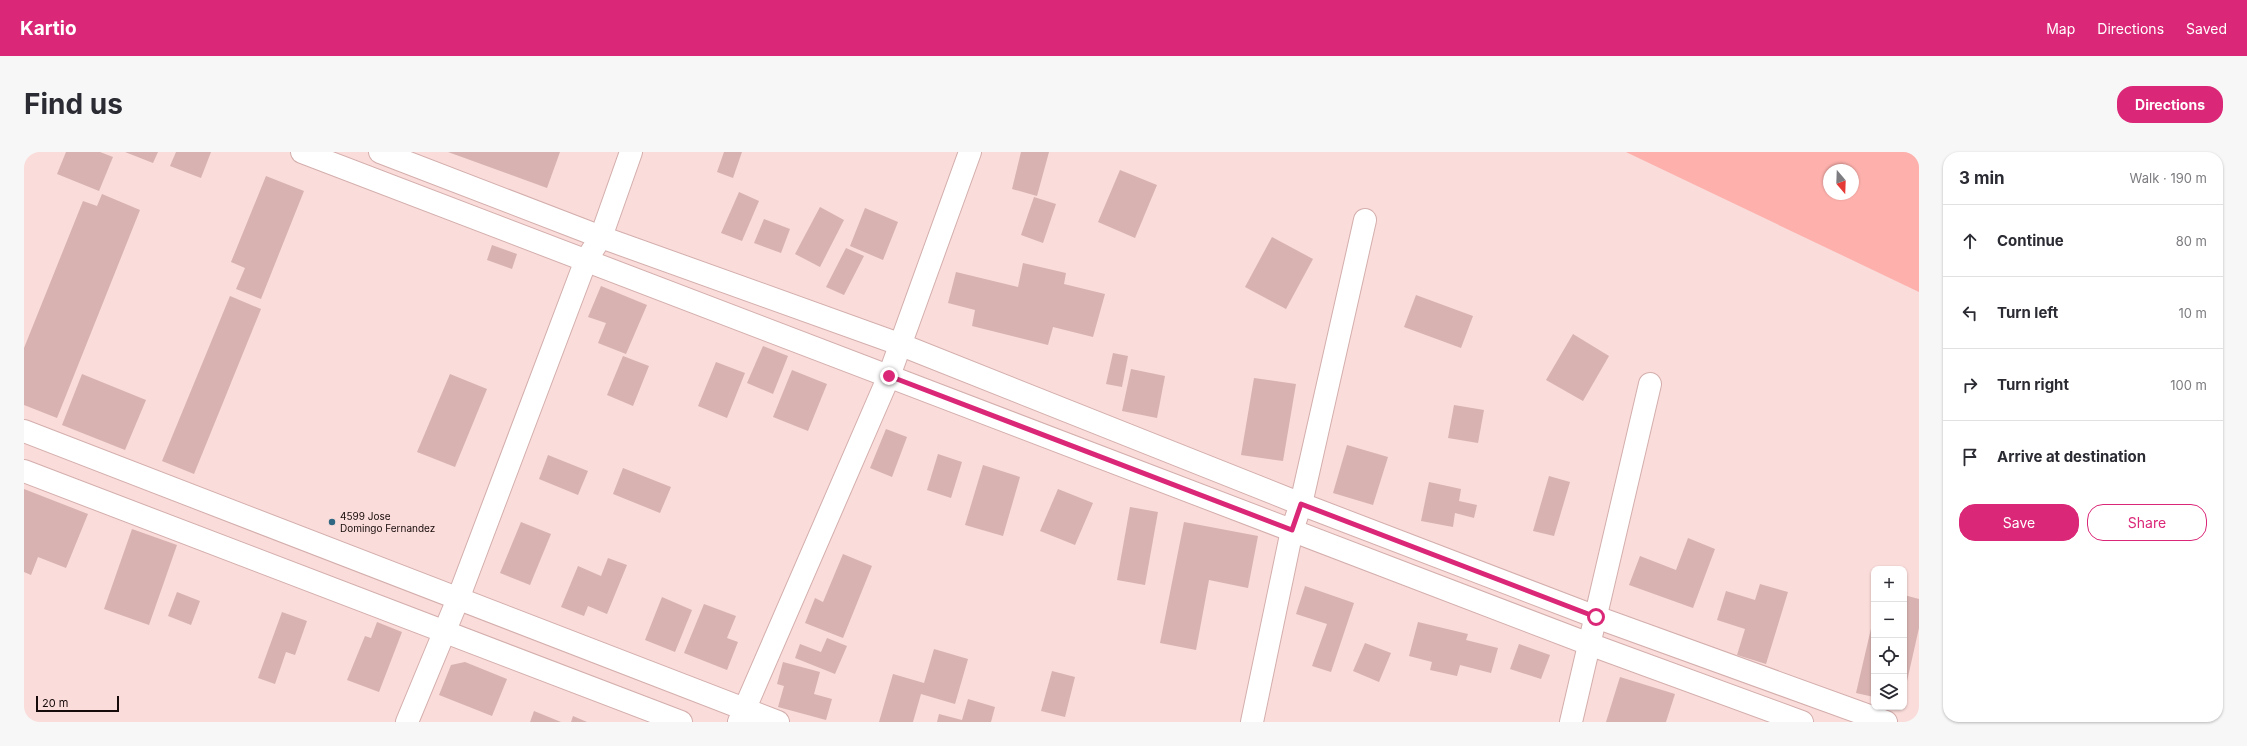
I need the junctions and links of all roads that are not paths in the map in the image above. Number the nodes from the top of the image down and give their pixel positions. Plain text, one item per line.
1 (302, 152) edge
2 (380, 152) edge
3 (630, 152) edge
4 (970, 152) edge
5 (1365, 220) dead end
6 (601, 237) junction
7 (586, 260) junction
8 (899, 344) junction
9 (889, 376) junction
10 (1650, 384) dead end
11 (24, 431) edge
12 (24, 471) edge
13 (1301, 504) junction
14 (1292, 530) junction
15 (458, 599) junction
16 (1596, 617) junction
17 (443, 631) junction
18 (1589, 644) junction
19 (742, 715) edge
20 (407, 722) edge
21 (681, 722) edge
22 (778, 722) edge
23 (1252, 722) edge
24 (1571, 722) edge
25 (1802, 722) edge
26 (1886, 722) edge

1 - 7 street
2 - 6 street
3 - 6 street
4 - 8 street
5 - 13 street
6 - 7 street
6 - 8 street
7 - 9 street
7 - 15 street
8 - 9 street
8 - 13 street
9 - 14 street
9 - 19 street
10 - 16 street
11 - 15 street
12 - 17 street
13 - 14 street
13 - 16 street
14 - 18 street
14 - 23 street
15 - 17 street
15 - 19 street
16 - 18 street
16 - 26 street
17 - 20 street
17 - 21 street
18 - 24 street
18 - 25 street
19 - 22 street

